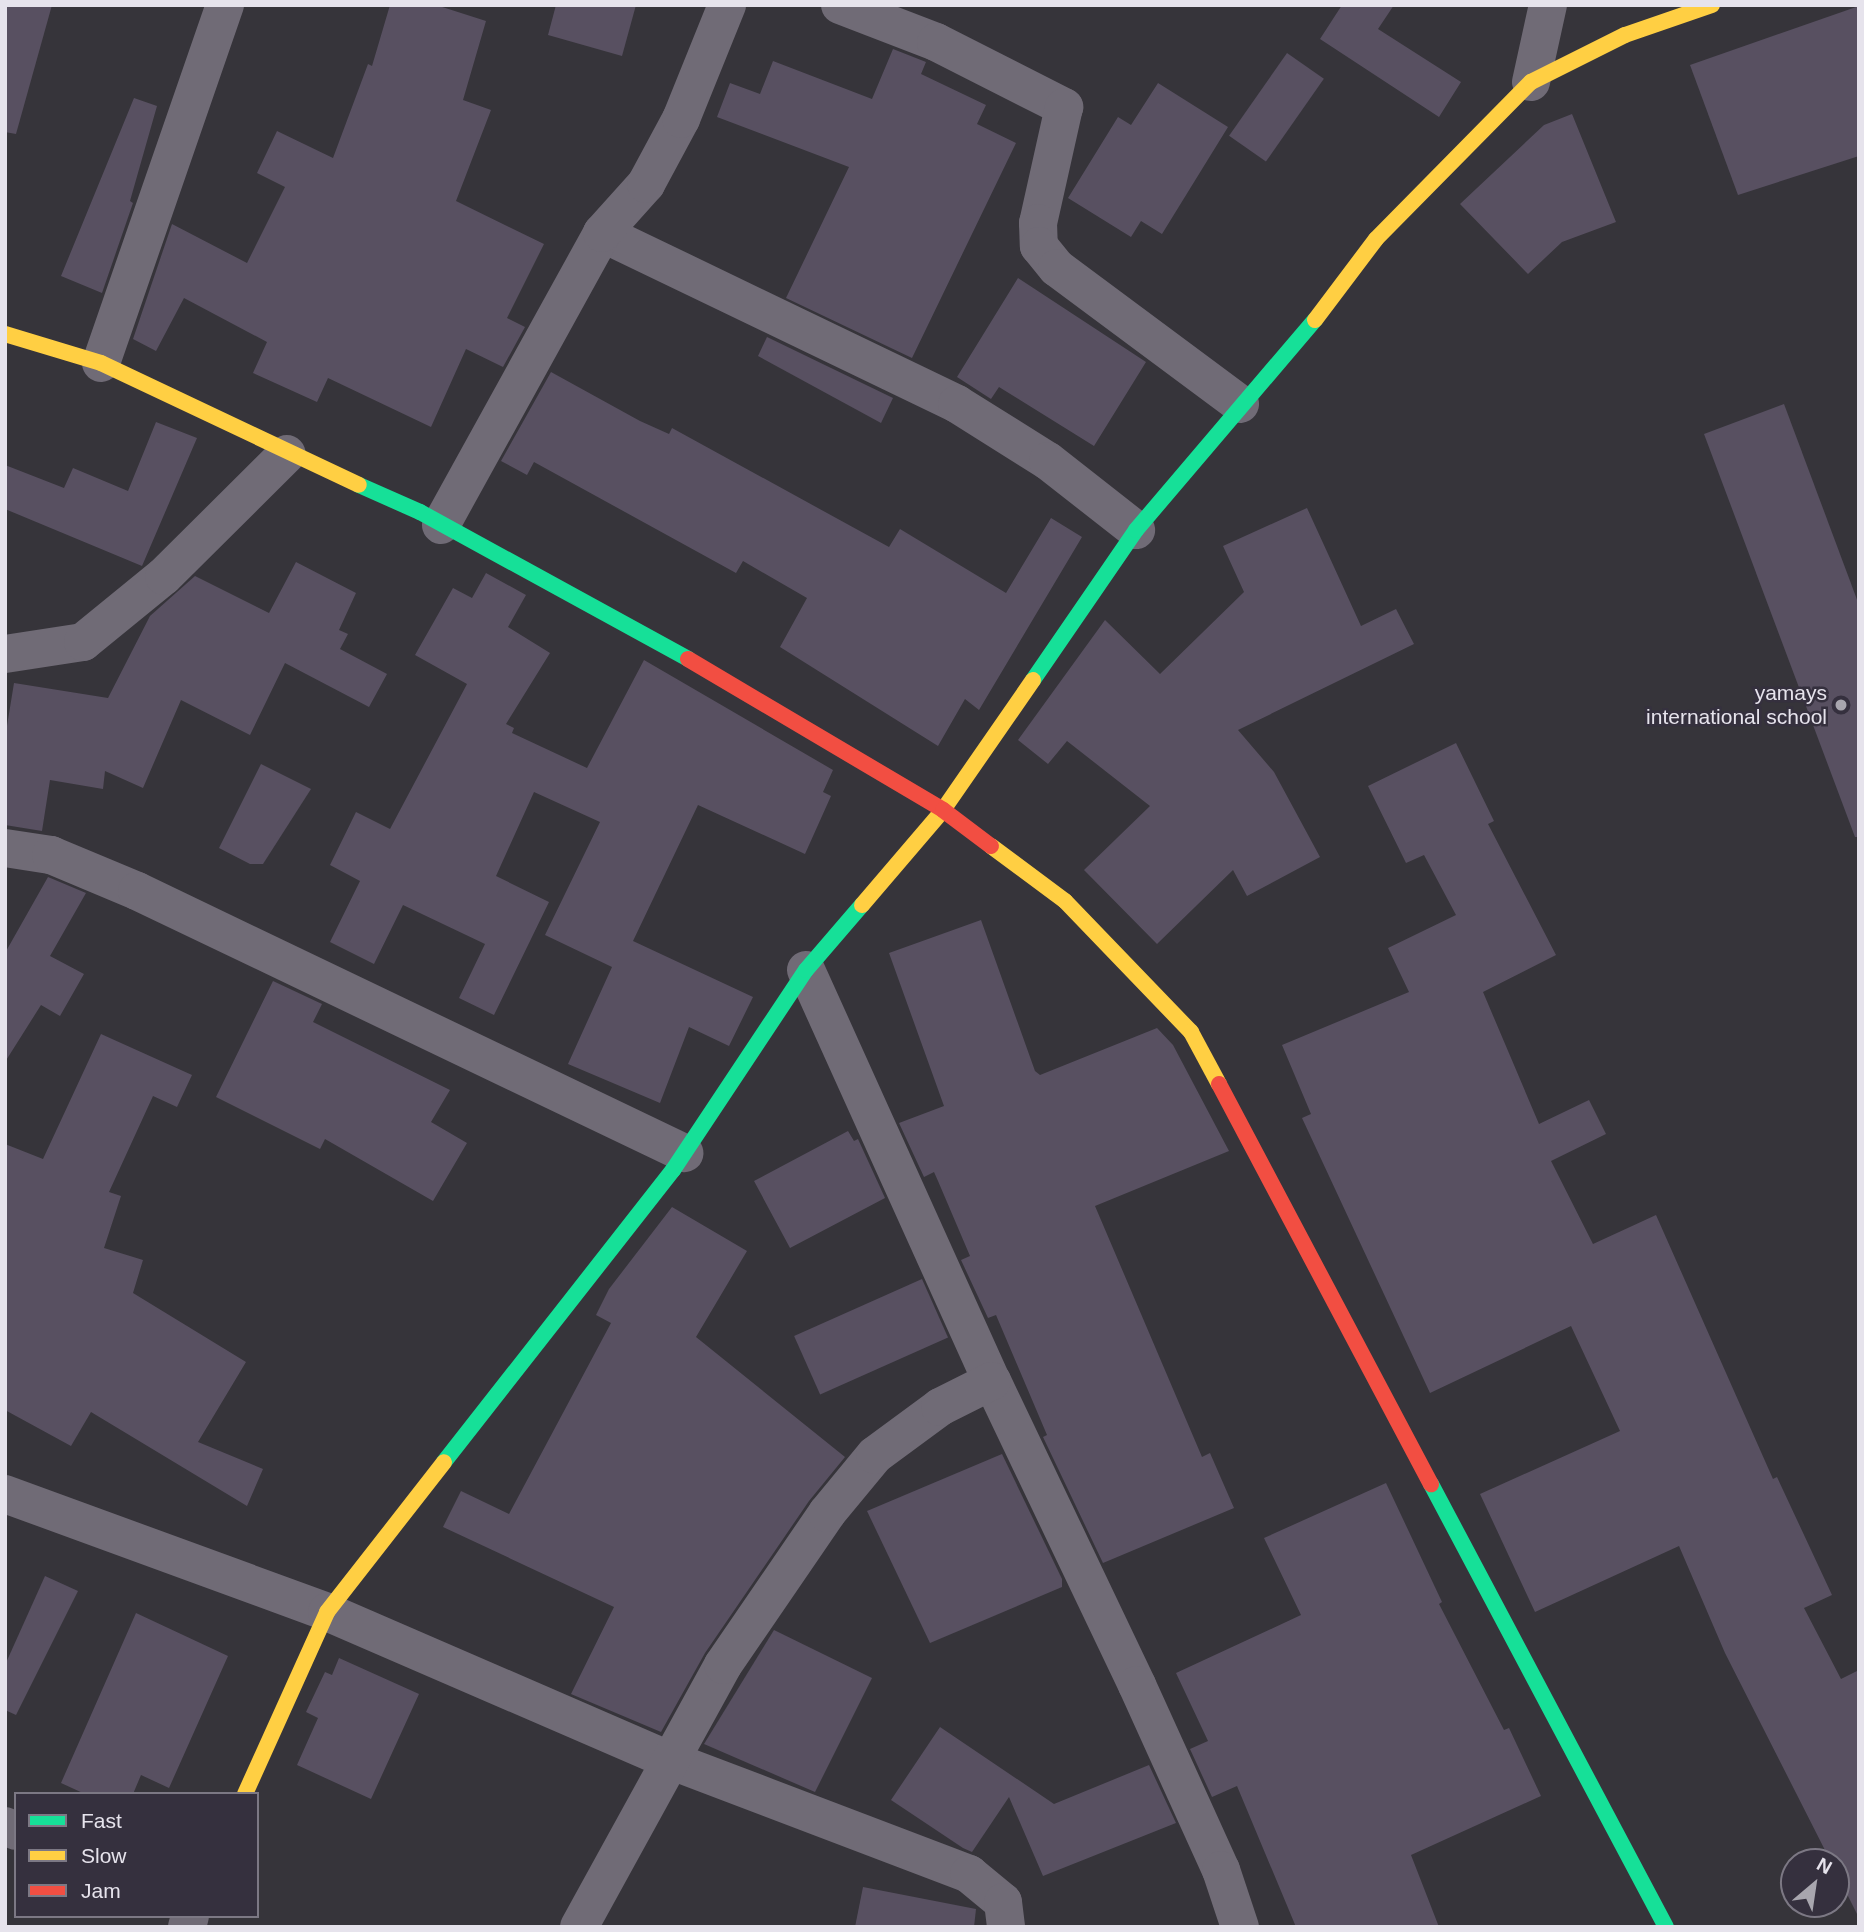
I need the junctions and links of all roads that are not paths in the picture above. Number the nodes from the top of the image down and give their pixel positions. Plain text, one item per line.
1 (225, 5) edge
2 (727, 5) edge
3 (840, 5) edge
4 (1548, 5) edge
5 (1712, 5) edge
6 (1531, 82) junction
7 (602, 233) junction
8 (5, 334) edge
9 (101, 363) junction
10 (1240, 404) junction
11 (287, 454) junction
12 (441, 525) junction
13 (1136, 530) junction
14 (5, 653) edge
15 (943, 810) junction
16 (5, 848) edge
17 (806, 970) junction
18 (684, 1153) junction
19 (992, 1381) junction
20 (5, 1494) edge
21 (327, 1612) junction
22 (672, 1761) junction
23 (245, 1792) edge
24 (579, 1927) edge
25 (1006, 1927) edge
26 (1240, 1927) edge
27 (1665, 1927) edge

1 - 9 street
2 - 7 street
3 - 10 street
4 - 6 street
5 - 6 street
6 - 10 street
7 - 12 street
7 - 13 street
8 - 9 street
9 - 11 street
10 - 13 street
11 - 12 street
11 - 14 street
12 - 15 street
13 - 15 street
15 - 17 street
15 - 27 street
16 - 18 street
17 - 18 street
17 - 19 street
18 - 21 street
19 - 22 street
19 - 26 street
20 - 21 street
21 - 22 street
21 - 23 street
22 - 24 street
22 - 25 street

